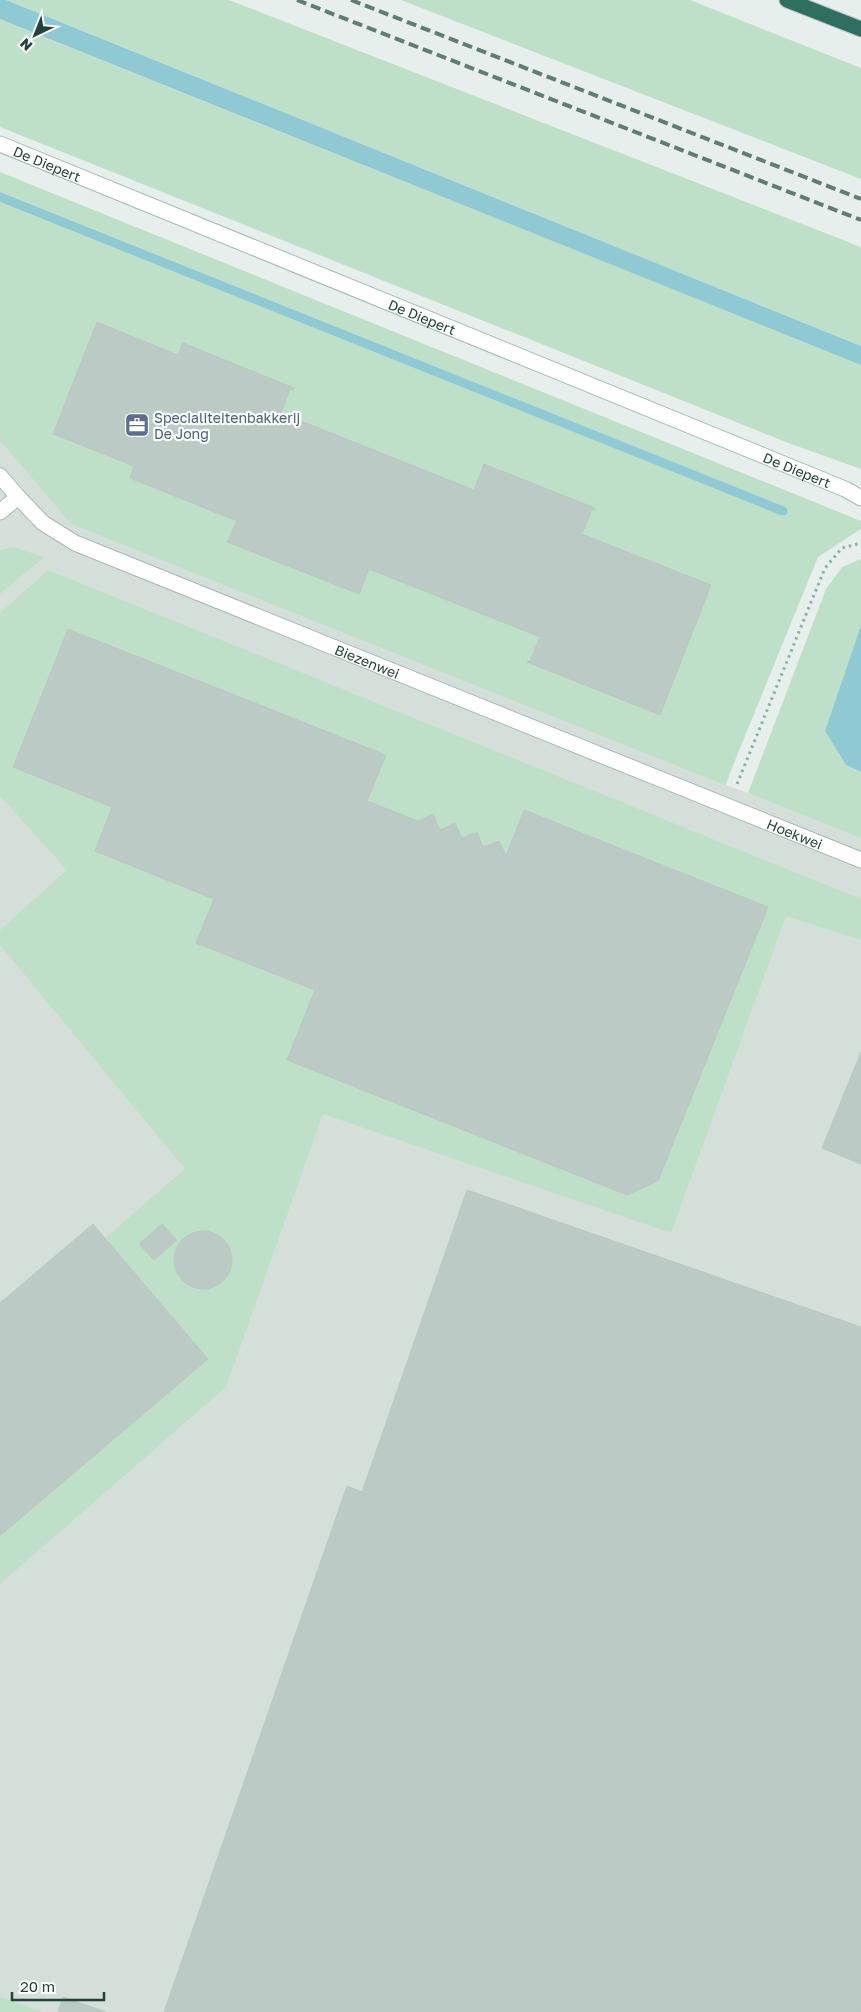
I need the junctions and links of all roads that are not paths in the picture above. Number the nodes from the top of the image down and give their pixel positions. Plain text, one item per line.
1 (787, 0) edge
2 (861, 29) edge
3 (0, 144) edge
4 (0, 476) edge
5 (845, 489) junction
6 (861, 490) edge
7 (18, 497) junction
8 (861, 498) edge
9 (0, 512) edge
10 (729, 806) joint
11 (861, 860) edge

1 - 2 highway
3 - 5 street, De Diepert
4 - 7 street, Biezenwei
5 - 6 street, De Diepert
5 - 8 street, De Diepert
7 - 9 street
7 - 10 street, Biezenwei
10 - 11 street, Hoekwei

